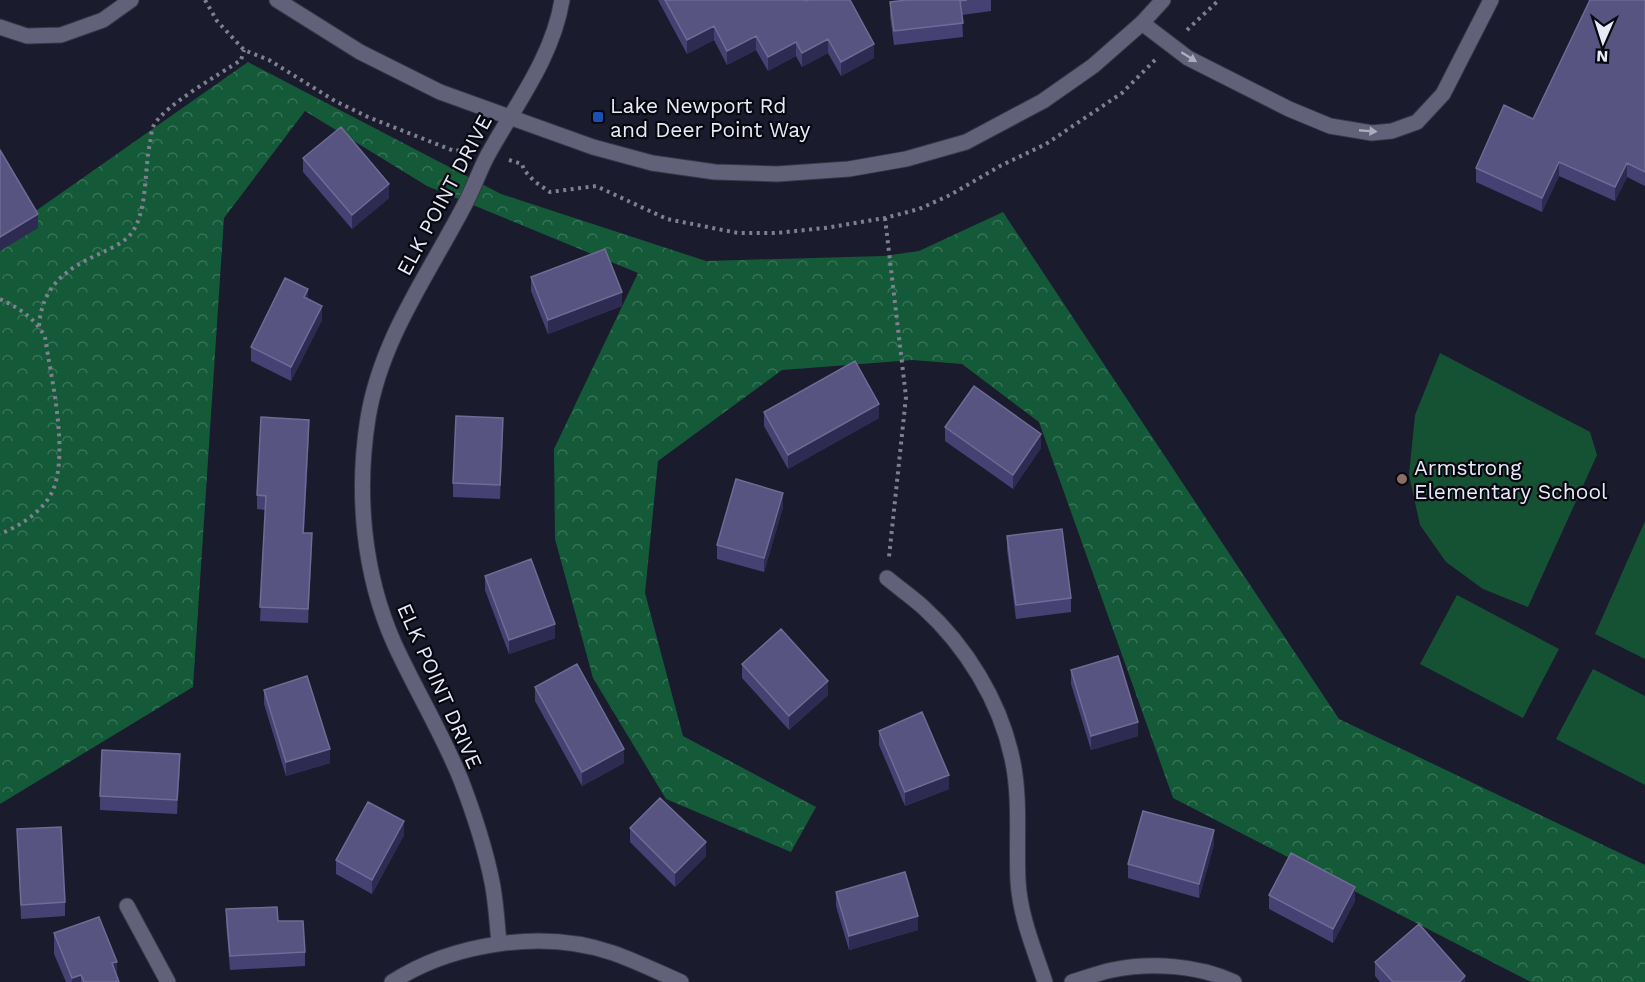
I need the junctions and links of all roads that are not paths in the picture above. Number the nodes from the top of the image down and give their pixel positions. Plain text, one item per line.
1 (131, 0) edge
2 (277, 0) edge
3 (562, 0) edge
4 (1163, 0) edge
5 (1491, 0) edge
6 (1142, 22) junction
7 (0, 27) edge
8 (510, 117) junction
9 (887, 578) road end
10 (127, 906) dead end
11 (499, 943) junction
12 (168, 982) edge
13 (392, 982) edge
14 (681, 982) edge
15 (1044, 982) edge
16 (1072, 982) edge
17 (1234, 982) edge

1 - 7 street
2 - 8 street
3 - 8 street, ELK POINT DRIVE
4 - 6 street
6 -> 5 street
6 - 8 street
8 - 11 street, ELK POINT DRIVE
9 - 15 street
10 - 12 street
11 - 13 street
11 - 14 street
16 - 17 street

